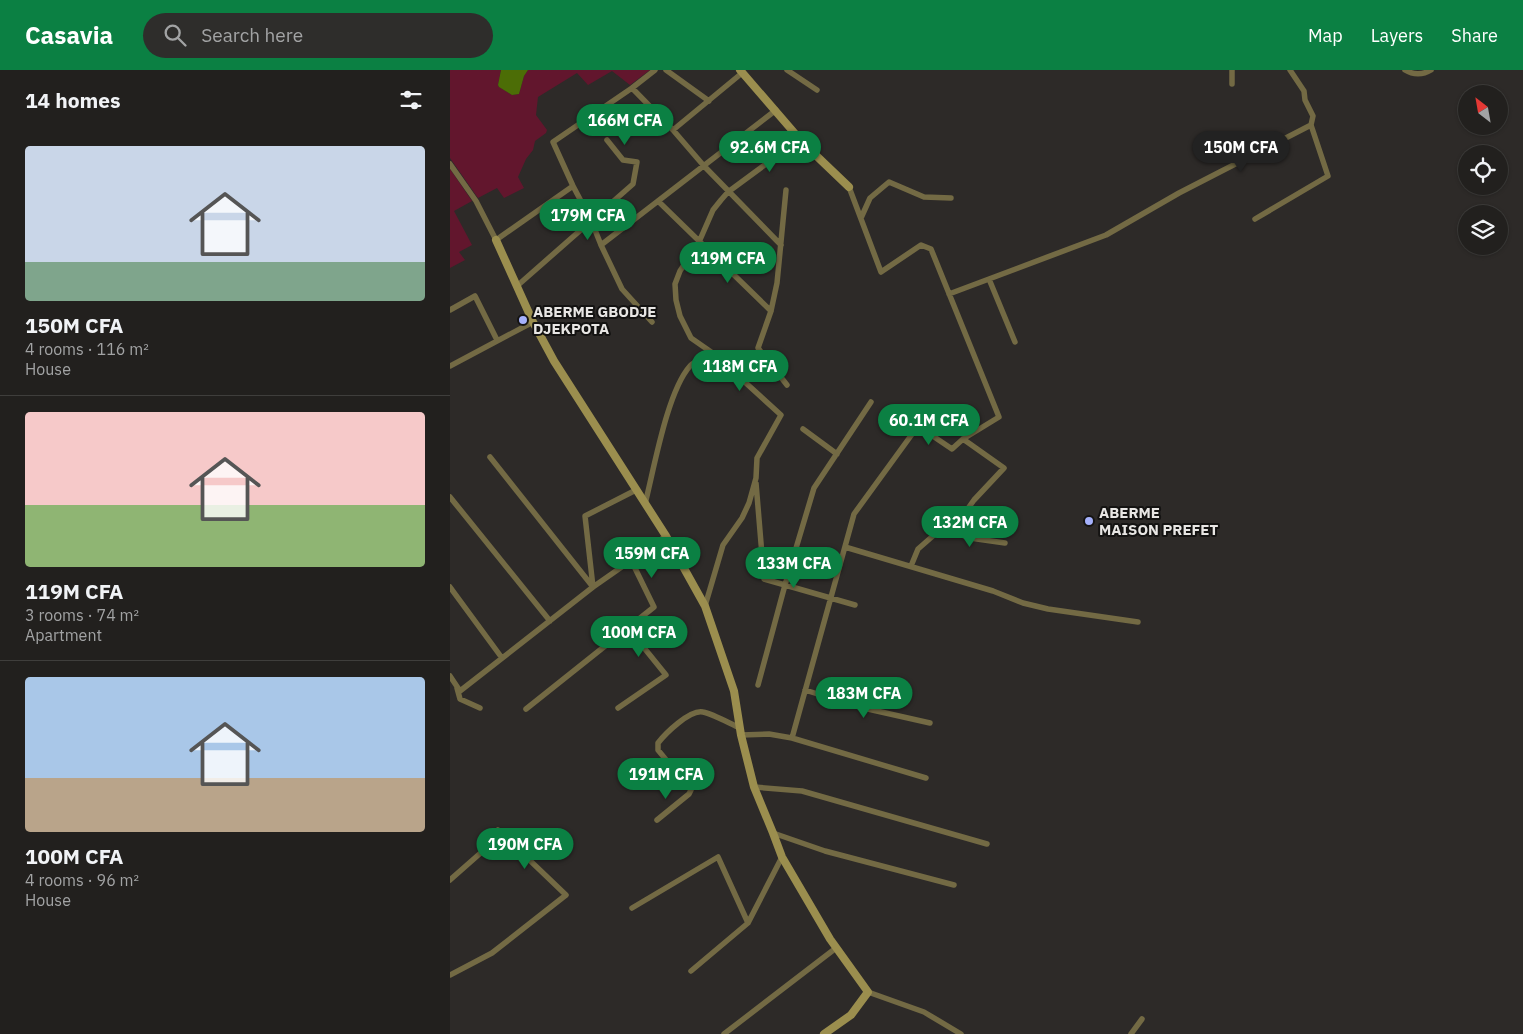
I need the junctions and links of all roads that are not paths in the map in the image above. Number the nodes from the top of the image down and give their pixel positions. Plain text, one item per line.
1 (655, 70) edge
2 (666, 70) edge
3 (788, 70) edge
4 (1232, 70) edge
5 (1290, 70) edge
6 (1405, 70) edge
7 (1431, 70) edge
8 (741, 71) edge
9 (797, 72) edge
10 (1232, 84) dead end
11 (632, 88) junction
12 (817, 90) dead end
13 (709, 101) junction
14 (776, 110) junction
15 (1311, 125) junction
16 (673, 130) junction
17 (607, 140) dead end
18 (804, 144) junction
19 (450, 164) edge
20 (704, 166) junction
21 (573, 186) junction
22 (849, 187) joint
23 (786, 190) dead end
24 (728, 192) junction
25 (951, 198) dead end
26 (658, 201) junction
27 (861, 218) junction
28 (1256, 219) dead end
29 (591, 220) junction
30 (496, 240) junction
31 (699, 242) junction
32 (601, 245) junction
33 (781, 245) junction
34 (989, 279) junction
35 (517, 286) junction
36 (949, 294) junction
37 (450, 310) edge
38 (771, 311) junction
39 (533, 322) junction
40 (652, 322) dead end
41 (497, 340) junction
42 (1015, 342) dead end
43 (714, 354) junction
44 (450, 366) edge
45 (787, 385) dead end
46 (871, 402) dead end
47 (803, 429) dead end
48 (963, 439) junction
49 (837, 454) junction
50 (490, 457) dead end
51 (756, 478) junction
52 (636, 490) junction
53 (450, 497) edge
54 (645, 504) junction
55 (952, 531) junction
56 (666, 536) junction
57 (1005, 544) dead end
58 (845, 547) junction
59 (631, 560) junction
60 (911, 566) junction
61 (785, 585) junction
62 (450, 587) edge
63 (593, 587) junction
64 (831, 598) junction
65 (855, 605) dead end
66 (705, 606) junction
67 (550, 621) junction
68 (1138, 622) dead end
69 (628, 628) junction
70 (502, 658) junction
71 (450, 676) edge
72 (454, 684) edge
73 (758, 685) dead end
74 (805, 690) junction
75 (480, 708) dead end
76 (618, 708) dead end
77 (526, 709) dead end
78 (930, 723) dead end
79 (740, 732) junction
80 (792, 738) junction
81 (926, 778) dead end
82 (754, 787) junction
83 (658, 820) dead end
84 (773, 833) junction
85 (987, 844) dead end
86 (782, 857) junction
87 (450, 880) edge
88 (954, 885) dead end
89 (632, 908) dead end
90 (748, 922) junction
91 (836, 948) junction
92 (691, 971) dead end
93 (450, 975) edge
94 (868, 992) junction
95 (1142, 1019) dead end
96 (724, 1034) edge
97 (824, 1034) edge
98 (961, 1034) edge
99 (1131, 1034) edge

1 - 11 street
2 - 13 street
3 - 9 street
4 - 10 street
5 - 15 street
6 - 7 street
8 - 13 street
8 - 14 street
9 - 12 street
11 - 16 street
11 - 21 street
13 - 16 street
14 - 18 street
14 - 20 street
15 - 28 street
15 - 34 street
16 - 20 street
17 - 29 street
18 - 22 street
18 - 24 street
19 - 30 street
20 - 24 street
20 - 26 street
21 - 29 street
21 - 30 street
22 - 27 street
23 - 33 street
24 - 31 street
24 - 33 street
25 - 27 street
26 - 31 street
26 - 32 street
27 - 36 street
29 - 32 street
29 - 35 street
30 - 35 street
31 - 38 street
31 - 43 street
32 - 40 street
33 - 38 street
34 - 36 street
34 - 42 street
35 - 39 street
36 - 48 street
37 - 41 street
38 - 45 street
39 - 41 street
39 - 52 street
41 - 44 street
43 - 51 street
43 - 54 street
46 - 49 street
47 - 49 street
48 - 55 street
48 - 58 street
49 - 61 street
50 - 63 street
51 - 61 street
51 - 66 street
52 - 54 street
52 - 63 street
53 - 67 street
54 - 56 street
55 - 57 street
55 - 60 street
56 - 59 street
56 - 66 street
58 - 60 street
58 - 64 street
59 - 63 street
59 - 69 street
60 - 68 street
61 - 64 street
61 - 73 street
62 - 70 street
63 - 67 street
64 - 65 street
64 - 74 street
66 - 79 street
67 - 70 street
69 - 76 street
69 - 77 street
70 - 72 street
71 - 72 street
72 - 75 street
74 - 78 street
74 - 80 street
79 - 80 street
79 - 82 street
79 - 83 street
80 - 81 street
82 - 84 street
82 - 85 street
84 - 86 street
84 - 88 street
86 - 90 street
86 - 91 street
87 - 93 street
89 - 90 street
90 - 92 street
91 - 94 street
91 - 96 street
94 - 97 street
94 - 98 street
95 - 99 street

